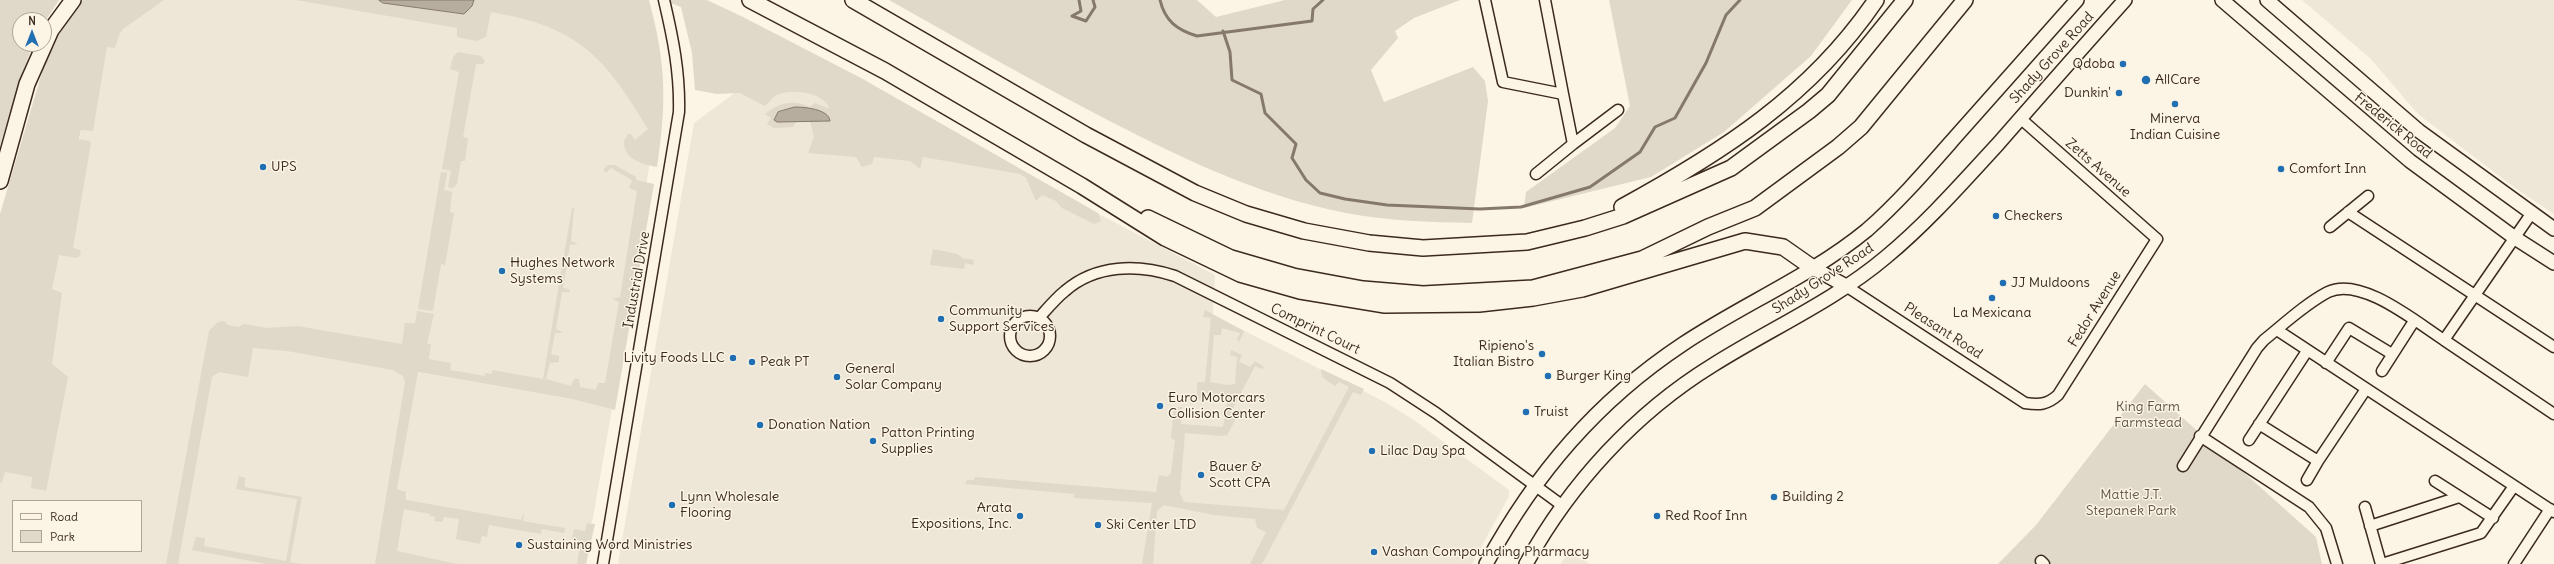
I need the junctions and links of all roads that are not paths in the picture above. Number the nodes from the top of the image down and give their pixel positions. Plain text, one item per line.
1 (73, 0) edge
2 (750, 0) edge
3 (853, 0) edge
4 (1485, 0) edge
5 (1545, 0) edge
6 (1876, 0) edge
7 (1905, 0) edge
8 (1966, 0) edge
9 (2077, 0) edge
10 (2125, 0) edge
11 (2222, 0) edge
12 (2267, 0) edge
13 (664, 1) edge
14 (1563, 94) junction
15 (1618, 110) dead end
16 (2020, 118) junction
17 (1573, 144) junction
18 (1536, 174) dead end
19 (0, 181) edge
20 (1082, 186) junction
21 (2368, 196) dead end
22 (2348, 212) junction
23 (2531, 214) junction
24 (2330, 227) dead end
25 (1585, 228) junction
26 (2554, 229) edge
27 (2157, 238) joint
28 (2515, 238) junction
29 (2554, 263) edge
30 (1813, 268) junction
31 (1846, 286) junction
32 (2475, 296) junction
33 (1039, 318) junction
34 (2414, 321) junction
35 (2276, 330) junction
36 (2444, 340) junction
37 (2554, 347) edge
38 (2307, 350) junction
39 (2392, 354) junction
40 (2326, 363) junction
41 (2382, 371) dead end
42 (2366, 389) junction
43 (2058, 395) joint
44 (2554, 414) edge
45 (2259, 424) junction
46 (2200, 436) junction
47 (2249, 440) dead end
48 (2318, 461) junction
49 (2183, 466) dead end
50 (2307, 480) dead end
51 (2435, 481) dead end
52 (1535, 484) junction
53 (2514, 486) junction
54 (2460, 497) junction
55 (1563, 506) junction
56 (2365, 507) dead end
57 (2552, 510) edge
58 (2493, 518) junction
59 (2370, 526) junction
60 (603, 564) edge
61 (1486, 564) edge
62 (1526, 564) edge
63 (2337, 564) edge
64 (2382, 564) edge
65 (2514, 564) edge

1 - 19 highway
2 - 20 highway
3 - 25 highway
4 - 14 street
5 - 14 street
6 - 25 highway
7 - 25 highway
8 - 20 highway
9 - 30 main road, Shady Grove Road
10 - 16 main road, Shady Grove Road
11 - 28 main road, Frederick Road
12 - 23 main road, Frederick Road
13 - 60 street, Industrial Drive
14 - 17 street
15 - 17 street
16 - 27 street, Zetts Avenue
16 - 31 main road, Shady Grove Road
17 - 18 street
20 - 30 highway
21 - 22 street
22 - 24 street
22 - 32 street
23 - 26 main road, Frederick Road
23 - 28 street
27 - 43 street, Fedor Avenue
28 - 29 main road, Frederick Road
28 - 32 street
30 - 31 main road, Pleasant Road
30 - 52 main road, Shady Grove Road
31 - 43 street, Pleasant Road
31 - 55 main road, Shady Grove Road
32 - 36 street
32 - 37 street
33 - 33 street
33 - 52 street, Comprint Court
34 - 35 street
34 - 36 street
34 - 39 street
35 - 38 street
35 - 46 street
36 - 44 street
38 - 40 street
38 - 45 street
39 - 40 street
39 - 41 street
40 - 42 street
42 - 48 street
42 - 53 street
45 - 47 street
45 - 48 street
46 - 49 street
46 - 63 street
48 - 50 street
51 - 54 street
52 - 55 street, Comprint Court
52 - 61 main road, Shady Grove Road
53 - 57 street
53 - 58 street
54 - 58 street
54 - 59 street
55 - 62 main road, Shady Grove Road
56 - 59 street
57 - 65 street
58 - 64 street
59 - 64 street

